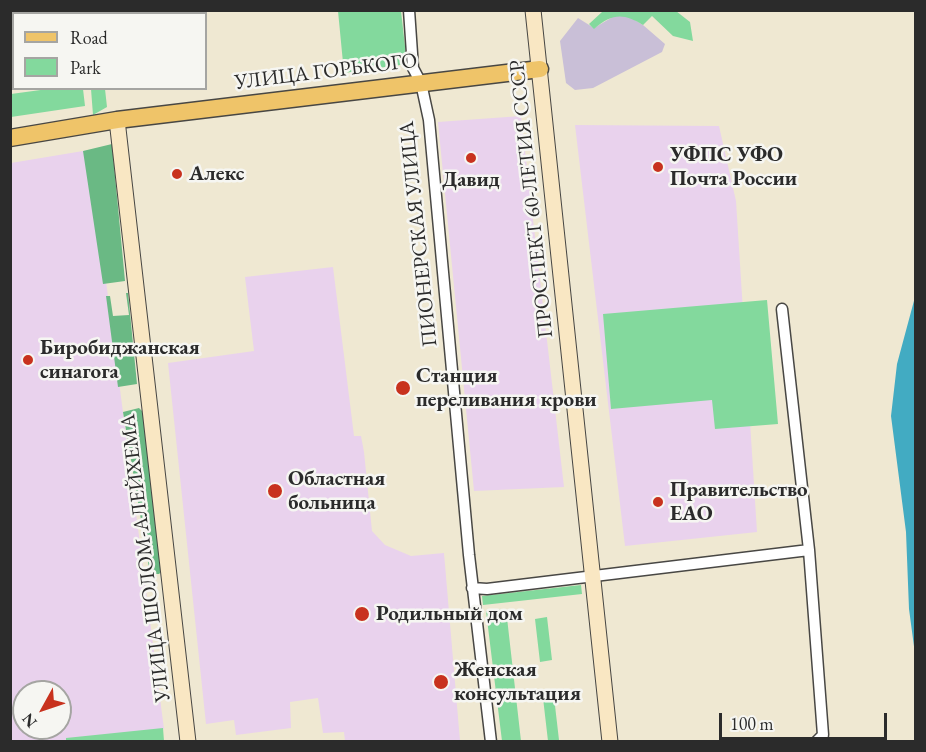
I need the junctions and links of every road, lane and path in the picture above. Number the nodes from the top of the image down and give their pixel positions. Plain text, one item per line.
1 (409, 10) edge
2 (533, 10) edge
3 (540, 69) junction
4 (421, 83) junction
5 (117, 120) junction
6 (10, 138) edge
7 (782, 309) dead end
8 (809, 550) junction
9 (592, 576) junction
10 (472, 588) junction
11 (188, 741) edge
12 (490, 741) edge
13 (610, 741) edge
14 (816, 741) edge

1 - 4 street, ПИОНЕРСКАЯ УЛИЦА
2 - 3 main road, ПРОСПЕКТ 60-ЛЕТИЯ СССР
3 - 4 main road, УЛИЦА ГОРЬКОГО
3 - 9 main road, ПРОСПЕКТ 60-ЛЕТИЯ СССР
4 - 5 main road, УЛИЦА ГОРЬКОГО
4 - 10 street, ПИОНЕРСКАЯ УЛИЦА
5 - 6 main road, УЛИЦА ГОРЬКОГО
5 - 11 main road, УЛИЦА ШОЛОМ-АЛЕЙХЕМА
7 - 8 street
8 - 9 street
8 - 14 street
9 - 10 street
9 - 13 main road, ПРОСПЕКТ 60-ЛЕТИЯ СССР
10 - 12 street, ПИОНЕРСКАЯ УЛИЦА

